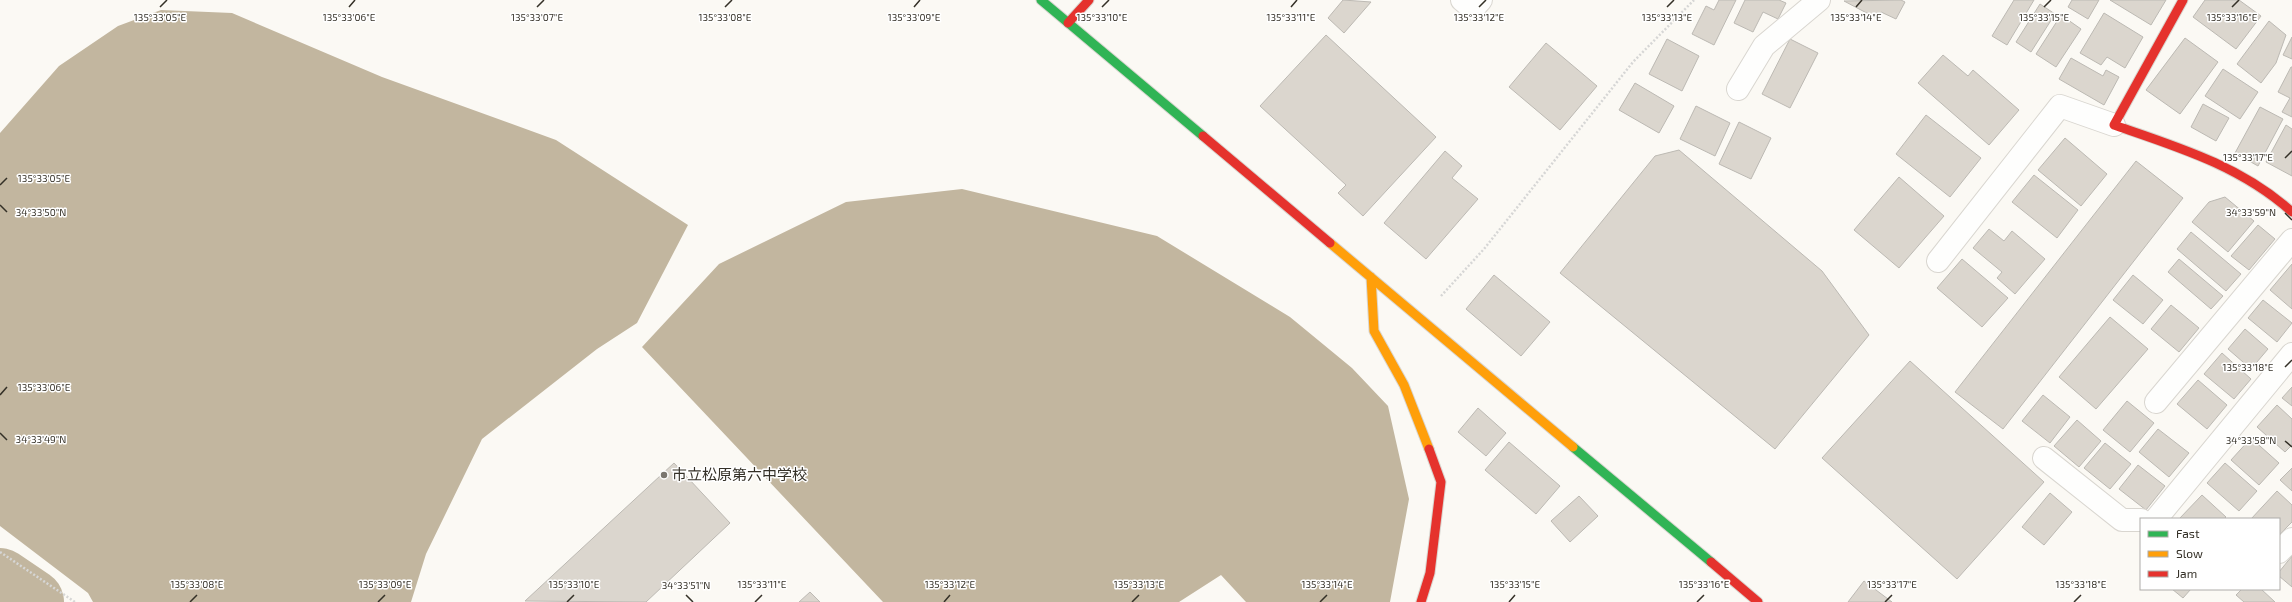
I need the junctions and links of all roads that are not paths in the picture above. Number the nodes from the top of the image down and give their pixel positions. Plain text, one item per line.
1 (1041, 0) edge
2 (1089, 0) edge
3 (1462, 0) edge
4 (1481, 0) edge
5 (1819, 0) edge
6 (2183, 0) edge
7 (1068, 23) junction
8 (1738, 89) dead end
9 (2114, 125) junction
10 (2292, 212) edge
11 (2292, 240) edge
12 (1938, 260) dead end
13 (1371, 278) junction
14 (2292, 354) edge
15 (2156, 402) dead end
16 (2044, 458) dead end
17 (2157, 518) edge
18 (2140, 520) edge
19 (2292, 539) edge
20 (2280, 551) edge
21 (1421, 602) edge
22 (1758, 602) edge

1 - 7 street
2 - 7 street
3 - 4 street
5 - 8 street
6 - 9 street
7 - 13 street
9 - 10 street
9 - 12 street
11 - 15 street
13 - 21 street
13 - 22 street
14 - 17 street
16 - 18 street
19 - 20 street

